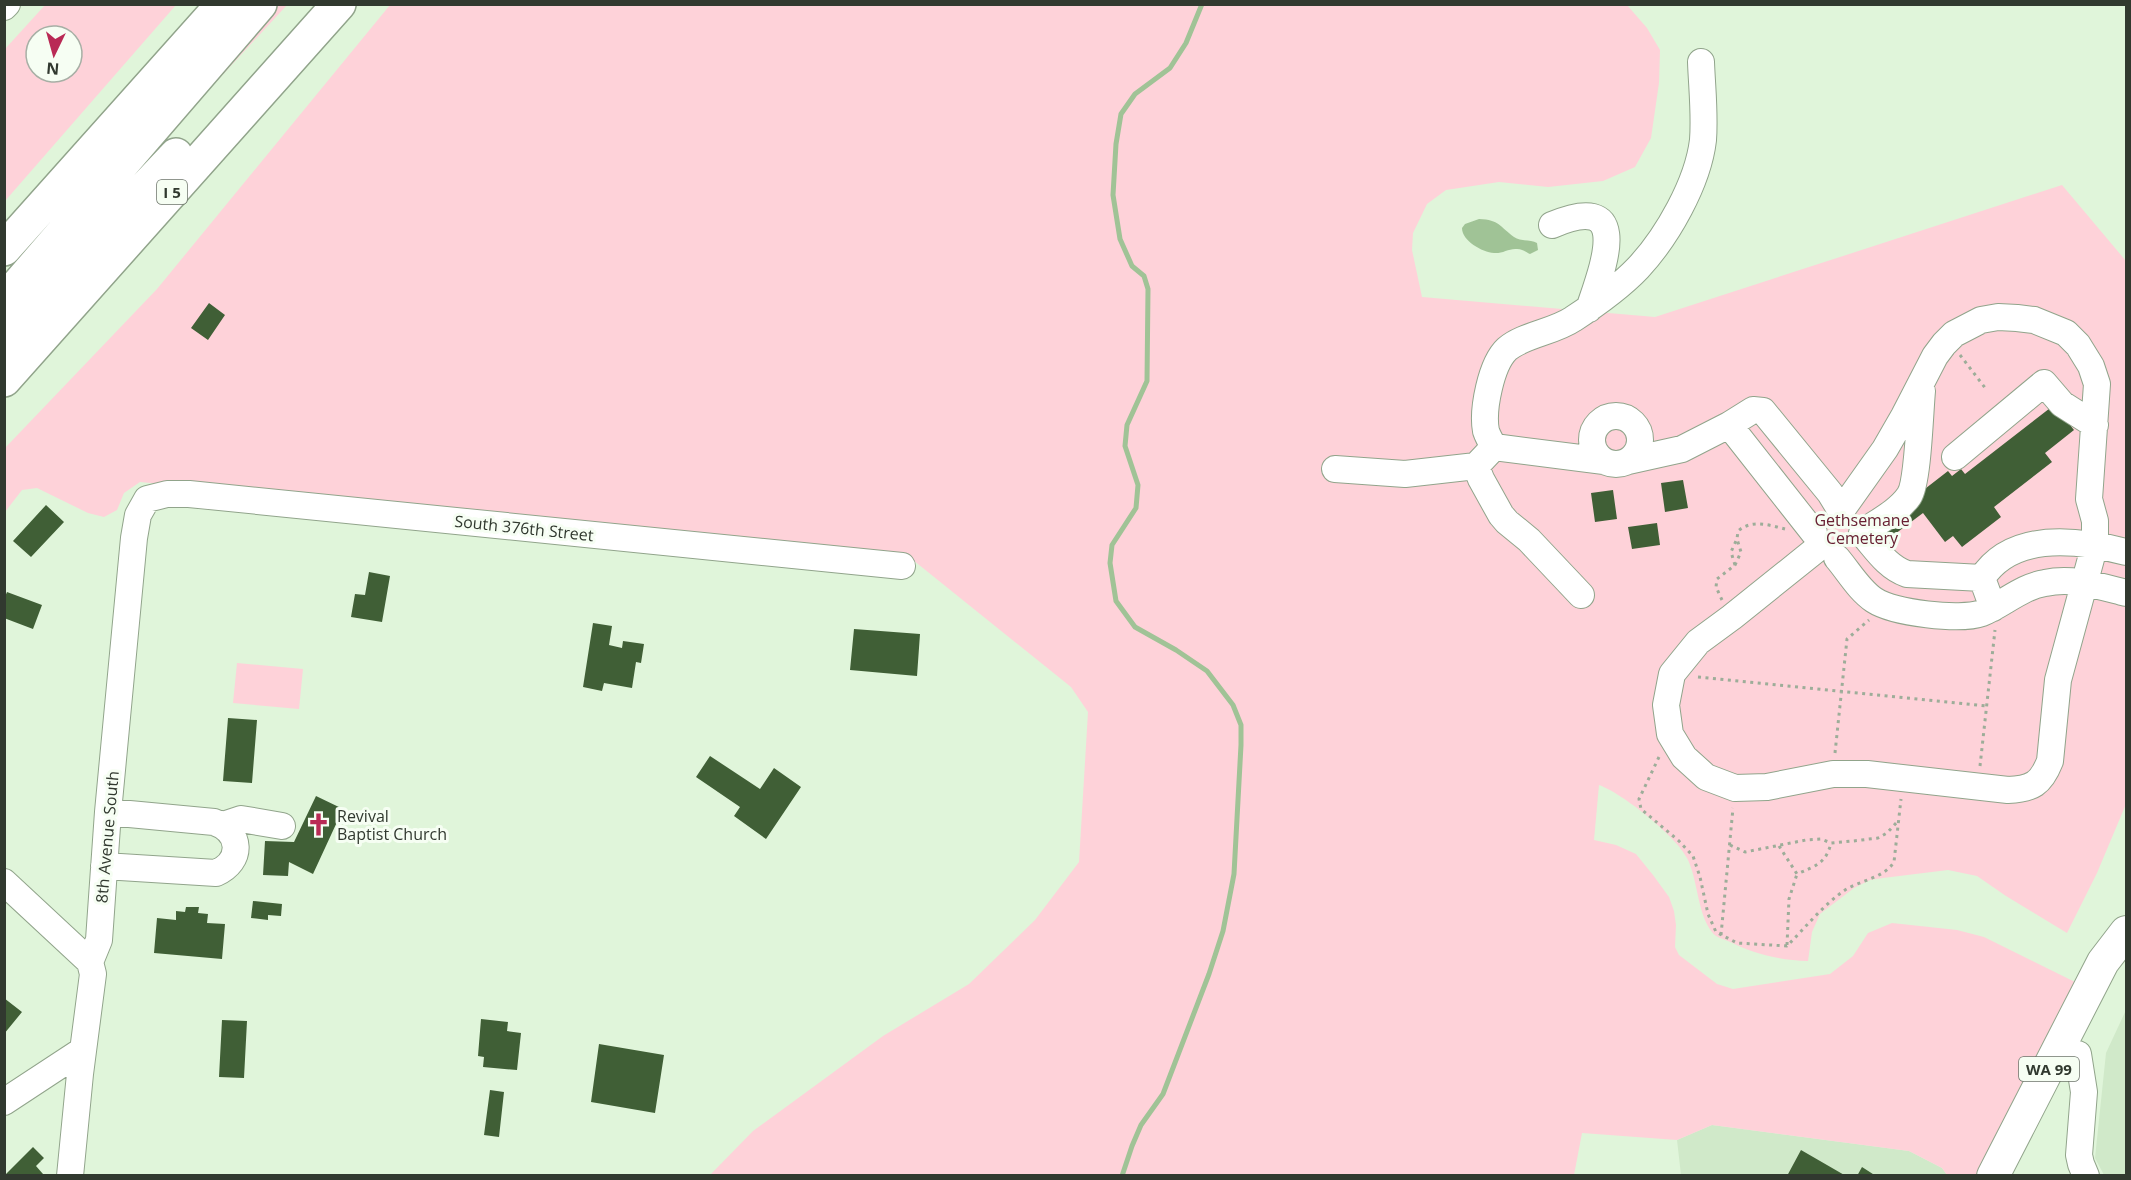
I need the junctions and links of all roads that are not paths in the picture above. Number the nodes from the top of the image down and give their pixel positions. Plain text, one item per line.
1 (223, 4) edge
2 (260, 4) edge
3 (318, 4) edge
4 (339, 4) edge
5 (1701, 62) dead end
6 (1552, 225) dead end
7 (4, 249) edge
8 (4, 301) edge
9 (1590, 309) junction
10 (4, 337) edge
11 (4, 380) edge
12 (1923, 381) junction
13 (1729, 425) junction
14 (2095, 425) junction
15 (1494, 447) junction
16 (1955, 457) dead end
17 (1476, 466) junction
18 (1335, 469) dead end
19 (147, 499) joint
20 (1841, 511) junction
21 (1862, 533) junction
22 (2095, 544) junction
23 (1823, 546) junction
24 (2127, 552) edge
25 (902, 566) dead end
26 (1982, 578) junction
27 (2085, 582) junction
28 (2127, 593) edge
29 (1581, 594) dead end
30 (1993, 608) junction
31 (108, 812) junction
32 (223, 825) junction
33 (282, 826) dead end
34 (104, 866) junction
35 (4, 882) edge
36 (2127, 932) edge
37 (2127, 947) edge
38 (90, 962) junction
39 (83, 1050) junction
40 (2078, 1053) junction
41 (4, 1102) edge
42 (2086, 1175) edge
43 (70, 1176) edge
44 (1993, 1176) edge
45 (2014, 1176) edge

1 - 7 highway
2 - 8 highway
3 - 10 highway, I 5
4 - 11 highway, I 5
5 - 9 street
6 - 9 street
9 - 15 street
12 - 14 street
12 - 20 street
12 - 21 street
13 - 15 street
13 - 20 street
13 - 23 street
14 - 16 street
14 - 22 street
15 - 17 street
17 - 18 street
17 - 29 street
19 - 25 street, South 376th Street
19 - 31 street, 8th Avenue South
20 - 21 street
20 - 23 street
21 - 23 street
21 - 26 street
22 - 24 street
22 - 26 street
22 - 27 street
23 - 27 street
23 - 30 street
26 - 30 street
27 - 28 street
27 - 30 street
31 - 32 street
31 - 34 street, 8th Avenue South
32 - 33 street
32 - 34 street
34 - 38 street, 8th Avenue South
35 - 38 street
36 - 44 main road, WA 99
37 - 40 main road, WA 99
38 - 39 street, 8th Avenue South
39 - 41 street
39 - 43 street, 8th Avenue South
40 - 42 street
40 - 45 main road, WA 99

